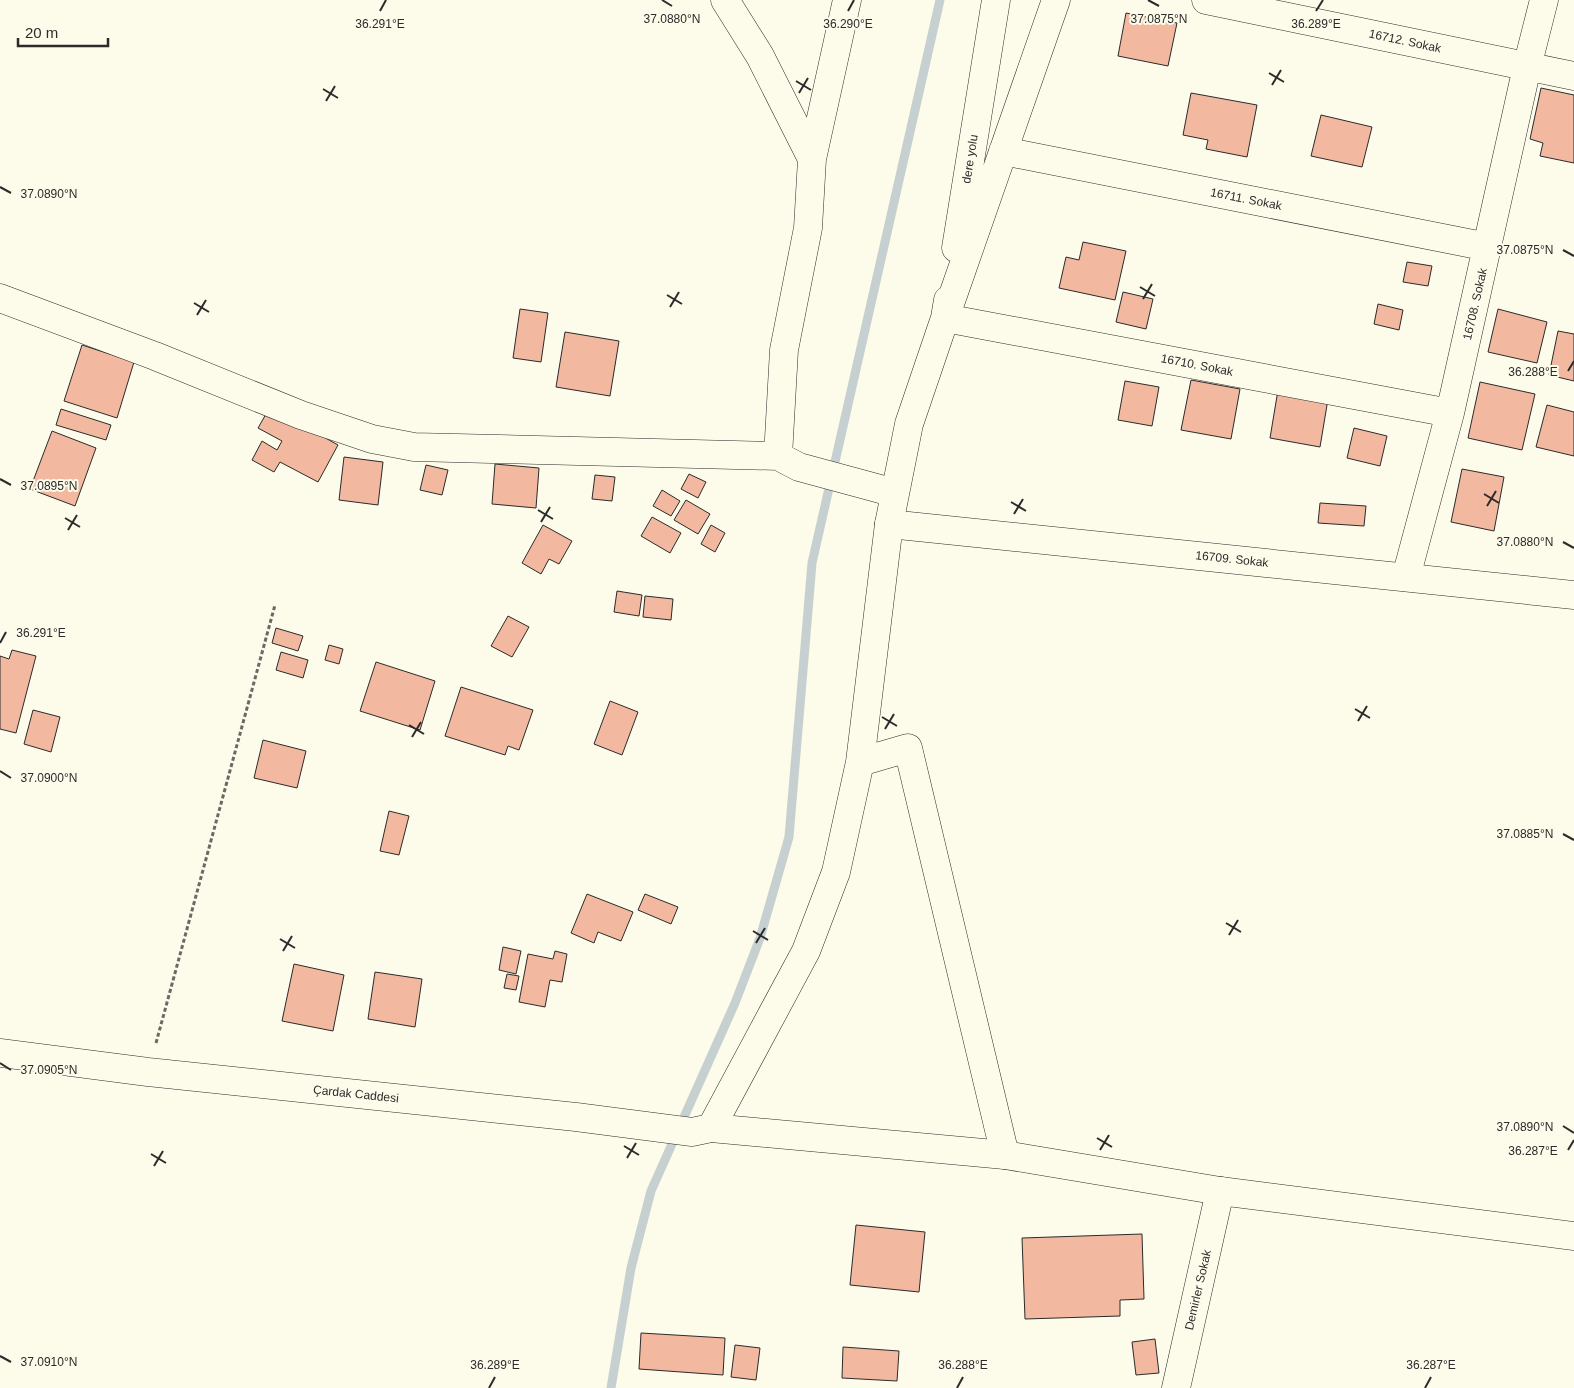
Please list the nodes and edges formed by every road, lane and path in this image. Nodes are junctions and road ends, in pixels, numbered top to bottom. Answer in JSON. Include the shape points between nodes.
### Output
{"nodes":[{"id":1,"x":725,"y":0,"type":"edge"},
{"id":2,"x":847,"y":0,"type":"edge"},
{"id":3,"x":996,"y":0,"type":"edge"},
{"id":4,"x":1056,"y":0,"type":"edge"},
{"id":5,"x":1206,"y":0,"type":"edge"},
{"id":6,"x":1544,"y":0,"type":"edge"},
{"id":7,"x":1527,"y":66,"type":"junction"},
{"id":8,"x":1574,"y":76,"type":"edge"},
{"id":9,"x":1003,"y":151,"type":"junction"},
{"id":10,"x":812,"y":158,"type":"junction"},
{"id":11,"x":1488,"y":247,"type":"junction"},
{"id":12,"x":0,"y":298,"type":"edge"},
{"id":13,"x":945,"y":318,"type":"junction"},
{"id":14,"x":1450,"y":413,"type":"junction"},
{"id":15,"x":788,"y":462,"type":"junction"},
{"id":16,"x":896,"y":494,"type":"junction"},
{"id":17,"x":890,"y":524,"type":"junction"},
{"id":18,"x":1406,"y":577,"type":"junction"},
{"id":19,"x":1574,"y":595,"type":"edge"},
{"id":20,"x":275,"y":605,"type":"dead end"},
{"id":21,"x":860,"y":762,"type":"junction"},
{"id":22,"x":0,"y":1053,"type":"edge"},
{"id":23,"x":148,"y":1072,"type":"junction"},
{"id":24,"x":702,"y":1130,"type":"junction"},
{"id":25,"x":1005,"y":1155,"type":"junction"},
{"id":26,"x":1220,"y":1191,"type":"junction"},
{"id":27,"x":1574,"y":1236,"type":"edge"},
{"id":28,"x":1176,"y":1388,"type":"edge"}],
"edges":[{"from":1,"to":10,"type":"street","via":[[760,56]]},
{"from":2,"to":10,"type":"street"},
{"from":3,"to":13,"type":"street","name":"dere yolu"},
{"from":4,"to":9,"type":"street"},
{"from":5,"to":7,"type":"street","name":"16712. Sokak"},
{"from":6,"to":7,"type":"street","name":"16708. Sokak"},
{"from":7,"to":8,"type":"street","name":"16712. Sokak"},
{"from":7,"to":11,"type":"street","name":"16708. Sokak"},
{"from":9,"to":11,"type":"street","name":"16711. Sokak"},
{"from":9,"to":13,"type":"street"},
{"from":10,"to":15,"type":"street","via":[[808,228],[784,350]]},
{"from":11,"to":14,"type":"street","name":"16708. Sokak"},
{"from":12,"to":15,"type":"street","via":[[301,415],[372,439],[414,447]]},
{"from":13,"to":14,"type":"street","name":"16710. Sokak"},
{"from":13,"to":16,"type":"street","via":[[910,424]]},
{"from":14,"to":18,"type":"street","name":"16708. Sokak"},
{"from":15,"to":16,"type":"street"},
{"from":16,"to":17,"type":"street"},
{"from":17,"to":18,"type":"street","name":"16709. Sokak"},
{"from":17,"to":21,"type":"street"},
{"from":18,"to":19,"type":"street","name":"16709. Sokak"},
{"from":20,"to":23,"type":"path"},
{"from":21,"to":24,"type":"street","via":[[836,872],[806,951]]},
{"from":21,"to":25,"type":"street","via":[[908,748]]},
{"from":22,"to":23,"type":"street","name":"Çardak Caddesi"},
{"from":23,"to":24,"type":"street","name":"Çardak Caddesi"},
{"from":24,"to":25,"type":"street","name":"Çardak Caddesi"},
{"from":25,"to":26,"type":"street","name":"Çardak Caddesi"},
{"from":26,"to":27,"type":"street","name":"Çardak Caddesi"},
{"from":26,"to":28,"type":"street","name":"Demirler Sokak"}]}
